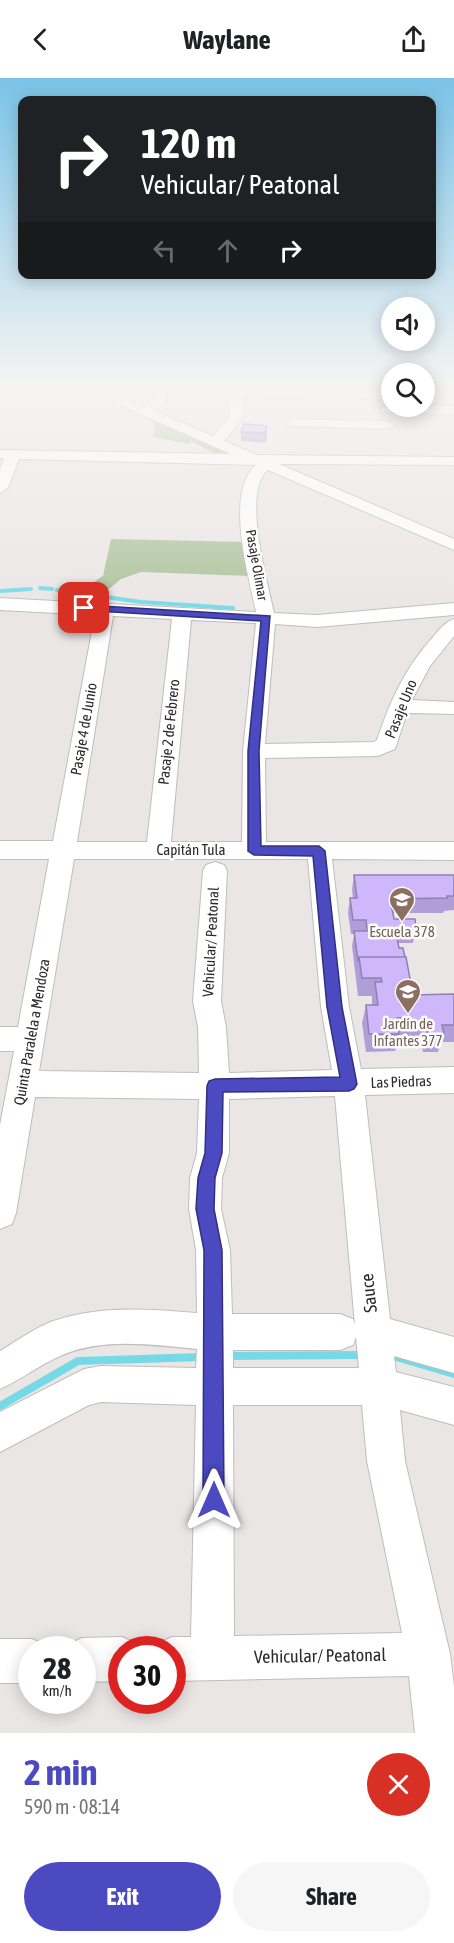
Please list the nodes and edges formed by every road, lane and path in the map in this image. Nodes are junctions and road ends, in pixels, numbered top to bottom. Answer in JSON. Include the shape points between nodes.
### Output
{"nodes":[{"id":1,"x":5,"y":463,"type":"edge"},
{"id":2,"x":258,"y":463,"type":"edge"},
{"id":3,"x":262,"y":463,"type":"edge"},
{"id":4,"x":0,"y":488,"type":"edge"},
{"id":5,"x":454,"y":545,"type":"edge"},
{"id":6,"x":0,"y":604,"type":"edge"},
{"id":7,"x":105,"y":609,"type":"junction"},
{"id":8,"x":454,"y":609,"type":"edge"},
{"id":9,"x":182,"y":613,"type":"junction"},
{"id":10,"x":266,"y":618,"type":"junction"},
{"id":11,"x":454,"y":625,"type":"edge"},
{"id":12,"x":400,"y":706,"type":"junction"},
{"id":13,"x":454,"y":708,"type":"edge"},
{"id":14,"x":254,"y":751,"type":"junction"},
{"id":15,"x":0,"y":850,"type":"edge"},
{"id":16,"x":62,"y":850,"type":"junction"},
{"id":17,"x":158,"y":850,"type":"junction"},
{"id":18,"x":254,"y":851,"type":"junction"},
{"id":19,"x":319,"y":851,"type":"junction"},
{"id":20,"x":454,"y":852,"type":"edge"},
{"id":21,"x":215,"y":871,"type":"dead end"},
{"id":22,"x":0,"y":1039,"type":"edge"},
{"id":23,"x":32,"y":1039,"type":"junction"},
{"id":24,"x":454,"y":1080,"type":"edge"},
{"id":25,"x":24,"y":1084,"type":"junction"},
{"id":26,"x":349,"y":1084,"type":"junction"},
{"id":27,"x":215,"y":1086,"type":"junction"},
{"id":28,"x":6,"y":1142,"type":"edge"},
{"id":29,"x":0,"y":1213,"type":"edge"},
{"id":30,"x":215,"y":1332,"type":"junction"},
{"id":31,"x":357,"y":1332,"type":"junction"},
{"id":32,"x":454,"y":1355,"type":"edge"},
{"id":33,"x":0,"y":1371,"type":"edge"},
{"id":34,"x":379,"y":1386,"type":"junction"},
{"id":35,"x":215,"y":1387,"type":"junction"},
{"id":36,"x":454,"y":1406,"type":"edge"},
{"id":37,"x":0,"y":1433,"type":"edge"},
{"id":38,"x":428,"y":1654,"type":"junction"},
{"id":39,"x":192,"y":1658,"type":"edge"},
{"id":40,"x":18,"y":1661,"type":"edge"},
{"id":41,"x":0,"y":1662,"type":"edge"},
{"id":42,"x":438,"y":1733,"type":"edge"}],
"edges":[{"from":1,"to":4,"type":"street"},
{"from":2,"to":10,"type":"street","name":"Pasaje Olimar","via":[[248,494],[250,533]]},
{"from":3,"to":5,"type":"street"},
{"from":6,"to":7,"type":"street"},
{"from":7,"to":9,"type":"street"},
{"from":7,"to":16,"type":"street","name":"Pasaje 4 de Junio"},
{"from":8,"to":10,"type":"street","via":[[317,621]]},
{"from":9,"to":10,"type":"street"},
{"from":9,"to":17,"type":"street","name":"Pasaje 2 de Febrero"},
{"from":10,"to":14,"type":"street","name":"Pasaje Olimar"},
{"from":11,"to":12,"type":"street","name":"Pasaje Uno","via":[[418,668]]},
{"from":12,"to":13,"type":"street"},
{"from":12,"to":14,"type":"street","name":"Pasaje Uno","via":[[387,744],[378,749]]},
{"from":14,"to":18,"type":"street","name":"Pasaje Olimar"},
{"from":15,"to":16,"type":"street","name":"Capitán Tula"},
{"from":16,"to":17,"type":"street","name":"Capitán Tula"},
{"from":16,"to":23,"type":"street","name":"Quinta Paralela a Mendoza"},
{"from":17,"to":18,"type":"street","name":"Capitán Tula"},
{"from":18,"to":19,"type":"street","name":"Capitán Tula"},
{"from":19,"to":20,"type":"street","name":"Capitán Tula"},
{"from":19,"to":26,"type":"street","name":"Sauce","via":[[335,1007]]},
{"from":21,"to":27,"type":"street","name":"Vehicular/ Peatonal","via":[[207,1001]]},
{"from":22,"to":23,"type":"street"},
{"from":23,"to":25,"type":"street","name":"Quinta Paralela a Mendoza"},
{"from":24,"to":26,"type":"street","name":"Las Piedras"},
{"from":25,"to":27,"type":"street"},
{"from":25,"to":28,"type":"street","name":"Quinta Paralela a Mendoza"},
{"from":26,"to":27,"type":"street"},
{"from":26,"to":31,"type":"street","name":"Sauce"},
{"from":27,"to":30,"type":"street","name":"Vehicular/ Peatonal","via":[[213,1153],[206,1178],[205,1209],[213,1250]]},
{"from":28,"to":29,"type":"street","name":"Quinta Paralela a Mendoza"},
{"from":30,"to":31,"type":"street"},
{"from":30,"to":33,"type":"street","via":[[104,1327],[54,1338]]},
{"from":30,"to":35,"type":"street","name":"Vehicular/ Peatonal"},
{"from":31,"to":32,"type":"street"},
{"from":31,"to":34,"type":"street","name":"Sauce"},
{"from":34,"to":35,"type":"street"},
{"from":34,"to":36,"type":"street"},
{"from":34,"to":38,"type":"street","name":"Sauce","via":[[386,1461]]},
{"from":35,"to":37,"type":"street","via":[[84,1387]]},
{"from":35,"to":39,"type":"street","name":"Vehicular/ Peatonal"},
{"from":38,"to":39,"type":"street","name":"Vehicular/ Peatonal"},
{"from":38,"to":42,"type":"street","name":"Sauce"},
{"from":40,"to":41,"type":"street"}]}
